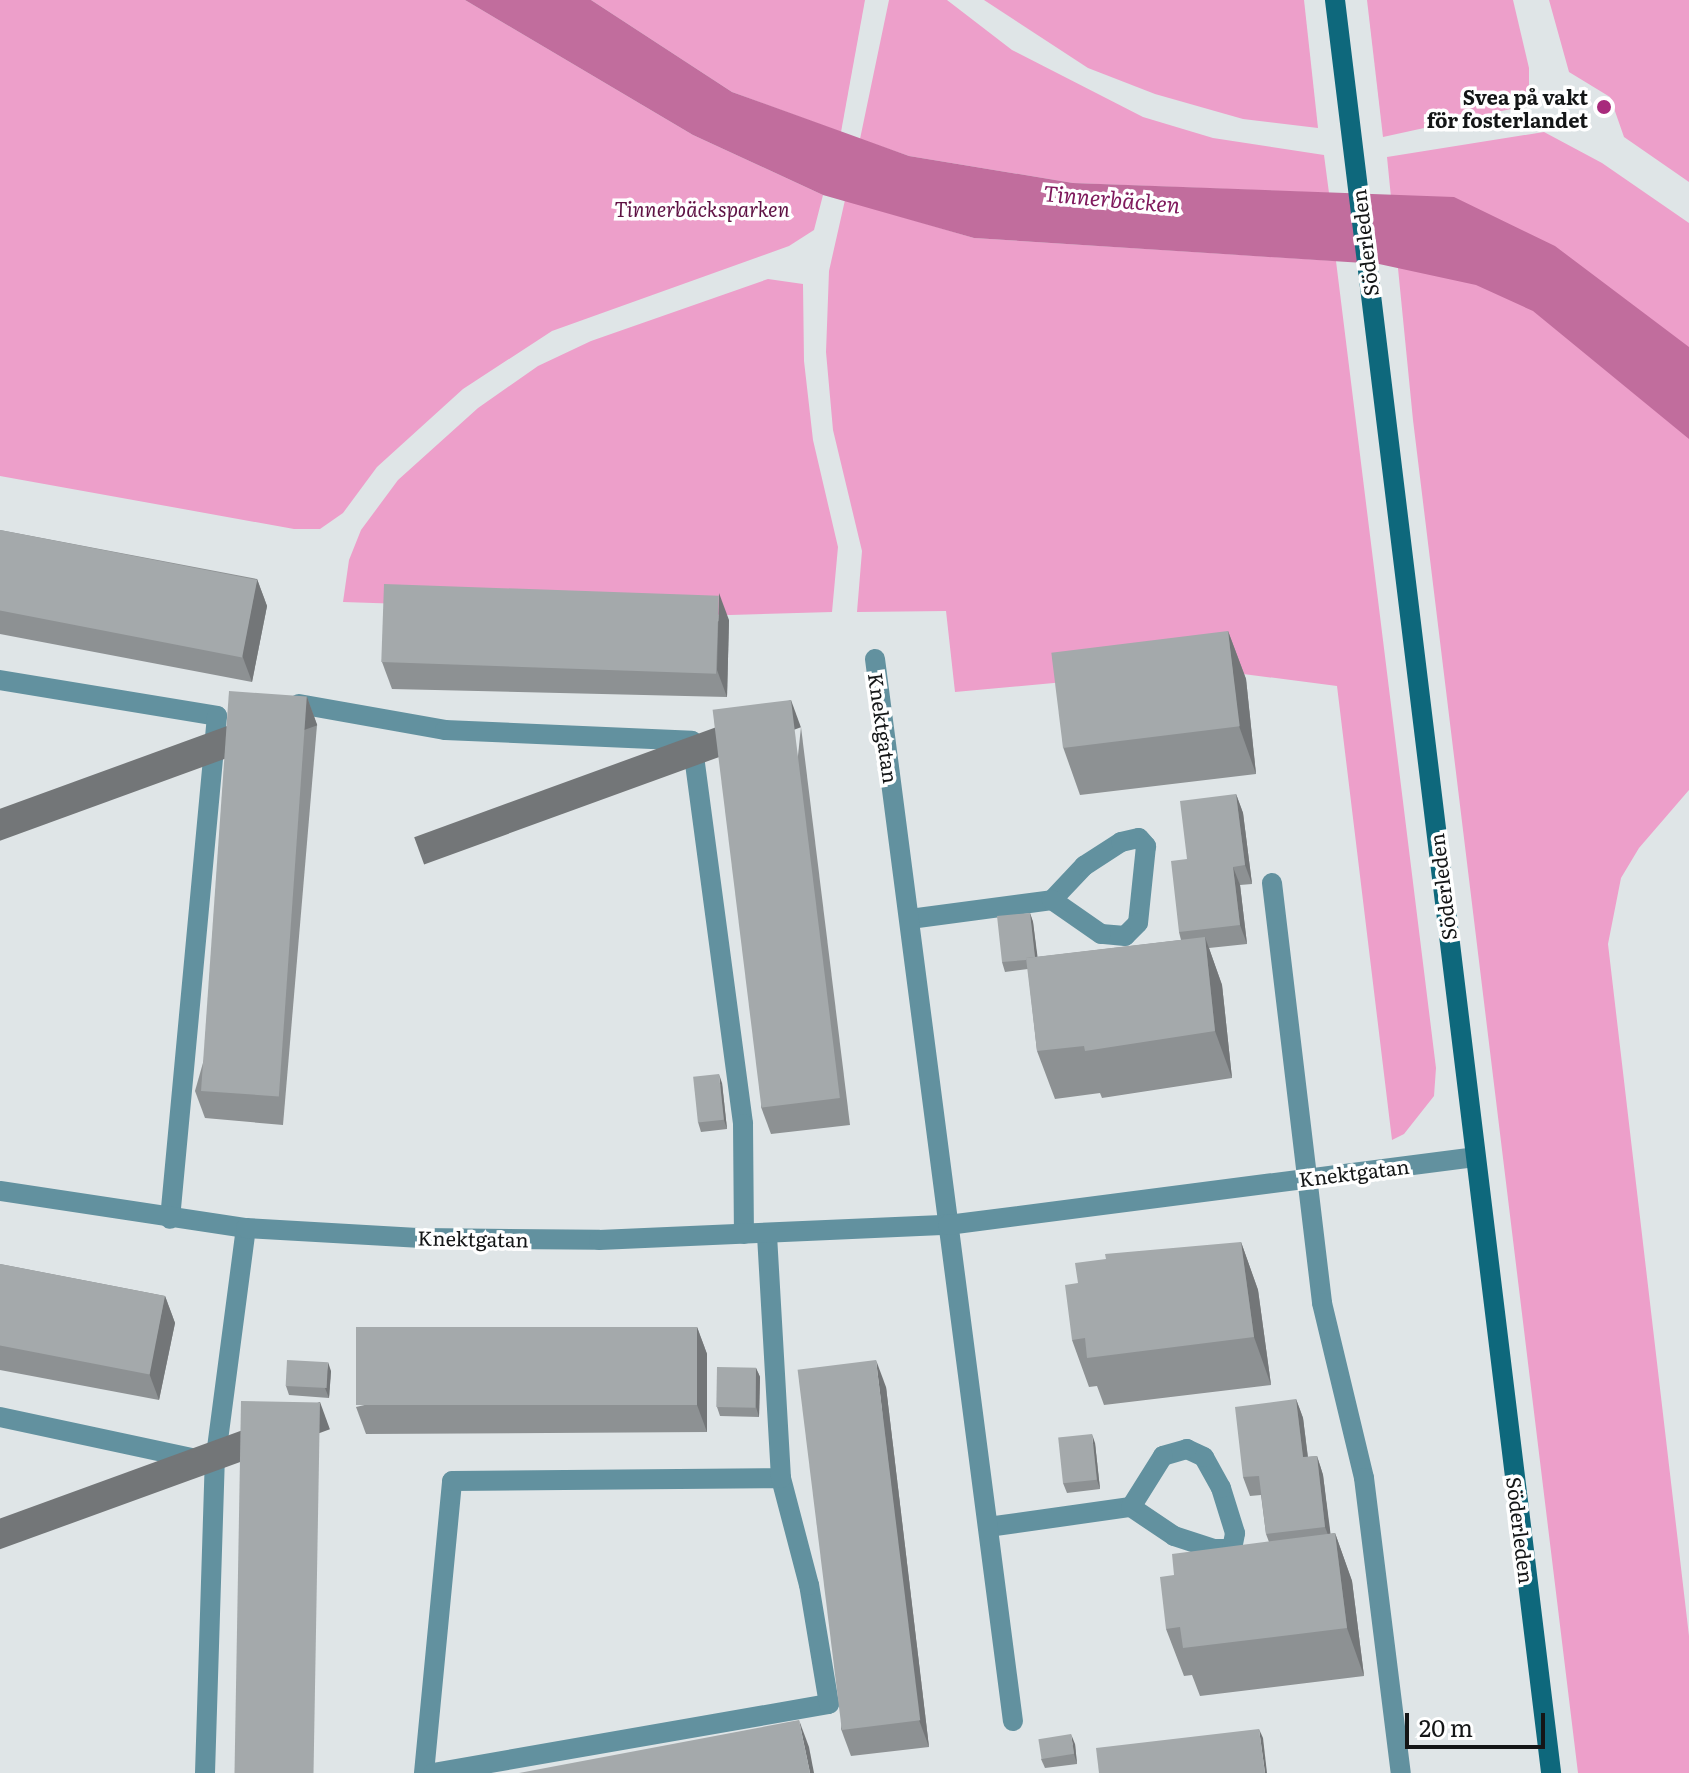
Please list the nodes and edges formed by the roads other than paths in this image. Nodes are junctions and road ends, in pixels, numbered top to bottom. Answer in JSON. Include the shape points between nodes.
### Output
{"nodes":[{"id":1,"x":1335,"y":0,"type":"edge"},
{"id":2,"x":875,"y":659,"type":"dead end"},
{"id":3,"x":0,"y":680,"type":"edge"},
{"id":4,"x":299,"y":704,"type":"edge"},
{"id":5,"x":1272,"y":883,"type":"dead end"},
{"id":6,"x":1052,"y":900,"type":"junction"},
{"id":7,"x":910,"y":919,"type":"junction"},
{"id":8,"x":1475,"y":1157,"type":"junction"},
{"id":9,"x":1309,"y":1178,"type":"junction"},
{"id":10,"x":0,"y":1191,"type":"edge"},
{"id":11,"x":170,"y":1219,"type":"junction"},
{"id":12,"x":948,"y":1225,"type":"junction"},
{"id":13,"x":246,"y":1228,"type":"junction"},
{"id":14,"x":767,"y":1233,"type":"junction"},
{"id":15,"x":744,"y":1234,"type":"junction"},
{"id":16,"x":0,"y":1417,"type":"edge"},
{"id":17,"x":215,"y":1463,"type":"junction"},
{"id":18,"x":781,"y":1478,"type":"junction"},
{"id":19,"x":1131,"y":1507,"type":"junction"},
{"id":20,"x":988,"y":1527,"type":"junction"},
{"id":21,"x":1013,"y":1721,"type":"dead end"},
{"id":22,"x":205,"y":1773,"type":"edge"},
{"id":23,"x":424,"y":1773,"type":"edge"},
{"id":24,"x":433,"y":1773,"type":"edge"},
{"id":25,"x":1401,"y":1773,"type":"edge"},
{"id":26,"x":1551,"y":1773,"type":"edge"}],
"edges":[{"from":1,"to":8,"type":"main road","name":"Söderleden"},
{"from":2,"to":7,"type":"street","name":"Knektgatan"},
{"from":3,"to":11,"type":"street","via":[[217,716]]},
{"from":4,"to":15,"type":"street","via":[[445,730],[692,741],[743,1124]]},
{"from":5,"to":9,"type":"street"},
{"from":6,"to":6,"type":"street","via":[[1084,866],[1121,842],[1139,838],[1146,846],[1138,923],[1125,936],[1101,934]]},
{"from":6,"to":7,"type":"street"},
{"from":7,"to":12,"type":"street","name":"Knektgatan"},
{"from":8,"to":9,"type":"street","name":"Knektgatan"},
{"from":8,"to":26,"type":"main road","name":"Söderleden"},
{"from":9,"to":12,"type":"street","name":"Knektgatan"},
{"from":9,"to":25,"type":"street","via":[[1322,1303],[1364,1478]]},
{"from":10,"to":11,"type":"street","name":"Knektgatan"},
{"from":11,"to":13,"type":"street","name":"Knektgatan"},
{"from":12,"to":14,"type":"street","name":"Knektgatan"},
{"from":12,"to":20,"type":"street","name":"Knektgatan"},
{"from":13,"to":15,"type":"street","name":"Knektgatan","via":[[509,1239]]},
{"from":13,"to":17,"type":"street"},
{"from":14,"to":15,"type":"street","name":"Knektgatan"},
{"from":14,"to":18,"type":"street"},
{"from":16,"to":17,"type":"street"},
{"from":17,"to":22,"type":"street"},
{"from":18,"to":23,"type":"street","via":[[452,1481]]},
{"from":18,"to":24,"type":"street","via":[[809,1585],[829,1704]]},
{"from":19,"to":19,"type":"street","via":[[1174,1536],[1232,1549],[1235,1533],[1221,1488],[1204,1457],[1187,1449],[1163,1456]]},
{"from":19,"to":20,"type":"street"},
{"from":20,"to":21,"type":"street","name":"Knektgatan"}]}
